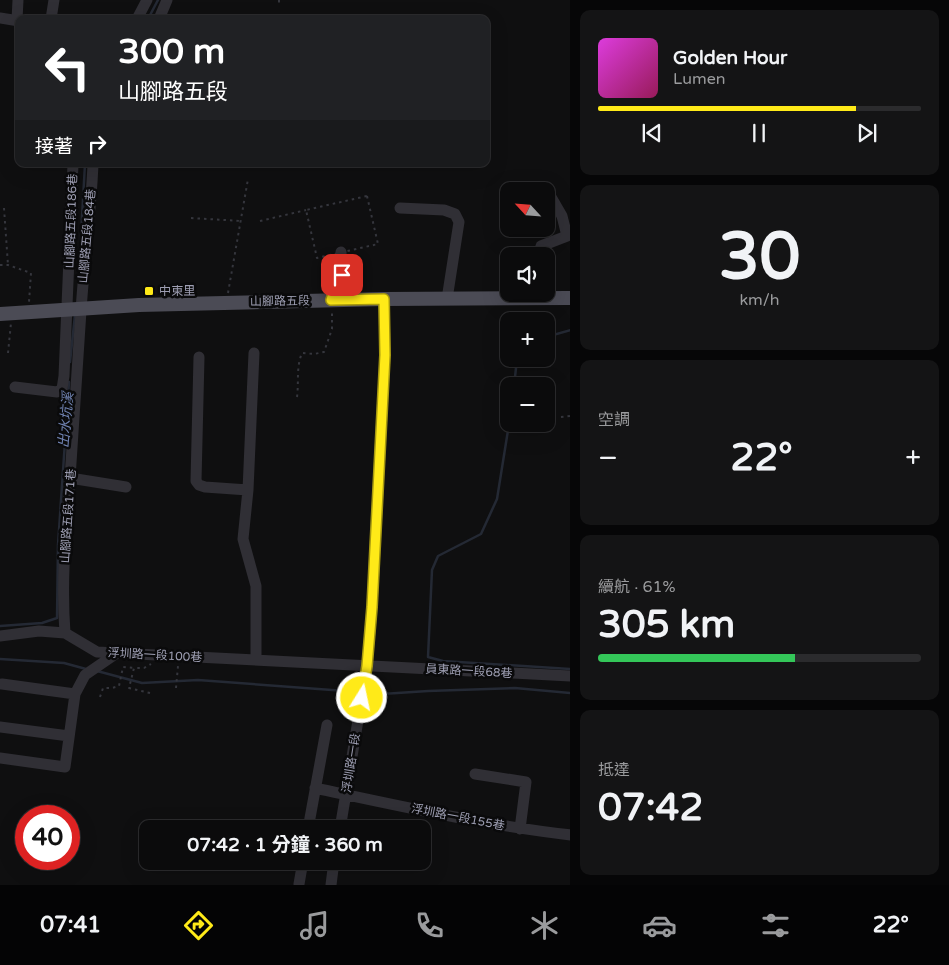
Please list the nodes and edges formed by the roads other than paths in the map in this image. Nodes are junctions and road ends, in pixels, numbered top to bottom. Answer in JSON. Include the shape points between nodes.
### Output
{"nodes":[{"id":1,"x":18,"y":0,"type":"edge"},
{"id":2,"x":54,"y":0,"type":"edge"},
{"id":3,"x":167,"y":0,"type":"edge"},
{"id":4,"x":143,"y":2,"type":"edge"},
{"id":5,"x":18,"y":15,"type":"edge"},
{"id":6,"x":52,"y":15,"type":"edge"},
{"id":7,"x":138,"y":15,"type":"edge"},
{"id":8,"x":160,"y":15,"type":"edge"},
{"id":9,"x":0,"y":18,"type":"edge"},
{"id":10,"x":15,"y":20,"type":"edge"},
{"id":11,"x":73,"y":167,"type":"edge"},
{"id":12,"x":93,"y":167,"type":"edge"},
{"id":13,"x":555,"y":204,"type":"edge"},
{"id":14,"x":400,"y":208,"type":"dead end"},
{"id":15,"x":541,"y":247,"type":"edge"},
{"id":16,"x":340,"y":252,"type":"road end"},
{"id":17,"x":500,"y":297,"type":"edge"},
{"id":18,"x":555,"y":297,"type":"edge"},
{"id":19,"x":570,"y":298,"type":"edge"},
{"id":20,"x":384,"y":299,"type":"junction"},
{"id":21,"x":447,"y":299,"type":"junction"},
{"id":22,"x":331,"y":300,"type":"junction"},
{"id":23,"x":74,"y":309,"type":"junction"},
{"id":24,"x":6,"y":313,"type":"edge"},
{"id":25,"x":254,"y":353,"type":"dead end"},
{"id":26,"x":199,"y":357,"type":"dead end"},
{"id":27,"x":15,"y":387,"type":"dead end"},
{"id":28,"x":70,"y":478,"type":"junction"},
{"id":29,"x":126,"y":487,"type":"dead end"},
{"id":30,"x":248,"y":490,"type":"junction"},
{"id":31,"x":65,"y":633,"type":"junction"},
{"id":32,"x":0,"y":636,"type":"edge"},
{"id":33,"x":116,"y":653,"type":"junction"},
{"id":34,"x":256,"y":660,"type":"junction"},
{"id":35,"x":367,"y":666,"type":"junction"},
{"id":36,"x":570,"y":676,"type":"edge"},
{"id":37,"x":2,"y":684,"type":"dead end"},
{"id":38,"x":75,"y":694,"type":"junction"},
{"id":39,"x":327,"y":725,"type":"dead end"},
{"id":40,"x":0,"y":726,"type":"edge"},
{"id":41,"x":69,"y":736,"type":"junction"},
{"id":42,"x":0,"y":758,"type":"edge"},
{"id":43,"x":475,"y":774,"type":"dead end"},
{"id":44,"x":315,"y":788,"type":"junction"},
{"id":45,"x":346,"y":794,"type":"junction"},
{"id":46,"x":310,"y":820,"type":"edge"},
{"id":47,"x":342,"y":820,"type":"edge"},
{"id":48,"x":520,"y":829,"type":"junction"},
{"id":49,"x":570,"y":835,"type":"edge"},
{"id":50,"x":301,"y":870,"type":"edge"},
{"id":51,"x":332,"y":870,"type":"edge"},
{"id":52,"x":299,"y":884,"type":"dead end"},
{"id":53,"x":330,"y":885,"type":"edge"}],
"edges":[{"from":1,"to":5,"type":"street"},
{"from":2,"to":6,"type":"street"},
{"from":3,"to":8,"type":"street"},
{"from":4,"to":7,"type":"street"},
{"from":9,"to":10,"type":"street"},
{"from":11,"to":23,"type":"street","name":"山腳路五段186巷"},
{"from":12,"to":23,"type":"street","name":"山腳路五段184巷","via":[[91,210]]},
{"from":13,"to":15,"type":"street","via":[[567,236]]},
{"from":14,"to":21,"type":"street","via":[[444,210],[455,214],[459,222]]},
{"from":16,"to":22,"type":"street","via":[[342,275]]},
{"from":17,"to":21,"type":"main road","name":"山腳路五段"},
{"from":18,"to":19,"type":"main road","name":"山腳路五段"},
{"from":20,"to":21,"type":"main road","name":"山腳路五段"},
{"from":20,"to":22,"type":"main road","name":"山腳路五段"},
{"from":20,"to":35,"type":"street","name":"浮圳路一段","via":[[385,355]]},
{"from":22,"to":23,"type":"main road","name":"山腳路五段"},
{"from":23,"to":24,"type":"main road","name":"山腳路五段"},
{"from":23,"to":27,"type":"street","via":[[62,390]]},
{"from":23,"to":28,"type":"street","name":"山腳路五段171巷"},
{"from":25,"to":30,"type":"street"},
{"from":26,"to":30,"type":"street","via":[[196,481],[205,487]]},
{"from":28,"to":29,"type":"street"},
{"from":28,"to":31,"type":"street","name":"山腳路五段171巷","via":[[65,530]]},
{"from":30,"to":34,"type":"street","via":[[243,540],[256,586]]},
{"from":31,"to":32,"type":"street","name":"浮圳路一段100巷","via":[[39,631]]},
{"from":31,"to":33,"type":"street","name":"浮圳路一段100巷","via":[[98,652]]},
{"from":33,"to":34,"type":"street","name":"浮圳路一段100巷"},
{"from":33,"to":38,"type":"street","via":[[85,675]]},
{"from":34,"to":35,"type":"street","name":"浮圳路一段100巷"},
{"from":35,"to":36,"type":"street","name":"員東路一段68巷"},
{"from":35,"to":45,"type":"street","name":"浮圳路一段"},
{"from":37,"to":38,"type":"street"},
{"from":38,"to":41,"type":"street"},
{"from":39,"to":44,"type":"street"},
{"from":40,"to":41,"type":"street"},
{"from":41,"to":42,"type":"street","via":[[65,767]]},
{"from":43,"to":48,"type":"street","via":[[526,782]]},
{"from":44,"to":45,"type":"street","name":"浮圳路一段155巷"},
{"from":44,"to":46,"type":"street"},
{"from":45,"to":47,"type":"street","name":"浮圳路一段"},
{"from":45,"to":48,"type":"street","name":"浮圳路一段155巷"},
{"from":48,"to":49,"type":"street","name":"浮圳路一段155巷"},
{"from":50,"to":52,"type":"street"},
{"from":51,"to":53,"type":"street"}]}
